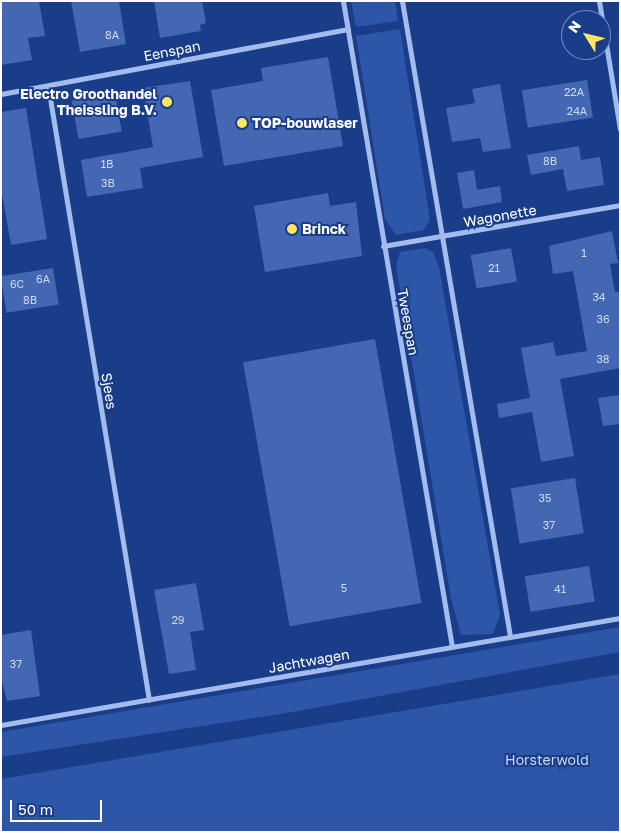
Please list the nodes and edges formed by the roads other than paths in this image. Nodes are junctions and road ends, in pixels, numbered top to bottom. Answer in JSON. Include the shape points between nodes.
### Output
{"nodes":[{"id":1,"x":343,"y":1,"type":"edge"},
{"id":2,"x":402,"y":1,"type":"edge"},
{"id":3,"x":599,"y":1,"type":"edge"},
{"id":4,"x":348,"y":29,"type":"junction"},
{"id":5,"x":48,"y":86,"type":"junction"},
{"id":6,"x":1,"y":94,"type":"edge"},
{"id":7,"x":620,"y":129,"type":"edge"},
{"id":8,"x":620,"y":205,"type":"edge"},
{"id":9,"x":441,"y":238,"type":"junction"},
{"id":10,"x":383,"y":246,"type":"junction"},
{"id":11,"x":620,"y":618,"type":"edge"},
{"id":12,"x":510,"y":636,"type":"junction"},
{"id":13,"x":452,"y":647,"type":"junction"},
{"id":14,"x":149,"y":700,"type":"junction"},
{"id":15,"x":1,"y":725,"type":"edge"}],
"edges":[{"from":1,"to":4,"type":"street","name":"Tweespan"},
{"from":2,"to":9,"type":"street"},
{"from":3,"to":7,"type":"street"},
{"from":4,"to":5,"type":"street","name":"Eenspan"},
{"from":4,"to":10,"type":"street","name":"Tweespan"},
{"from":5,"to":6,"type":"street","name":"Eenspan"},
{"from":5,"to":14,"type":"street","name":"Sjees"},
{"from":8,"to":9,"type":"street","name":"Wagonette"},
{"from":9,"to":10,"type":"street","name":"Wagonette"},
{"from":9,"to":12,"type":"street"},
{"from":10,"to":13,"type":"street","name":"Tweespan"},
{"from":11,"to":12,"type":"street","name":"Jachtwagen"},
{"from":12,"to":13,"type":"street","name":"Jachtwagen"},
{"from":13,"to":14,"type":"street","name":"Jachtwagen"},
{"from":14,"to":15,"type":"street","name":"Jachtwagen"}]}
